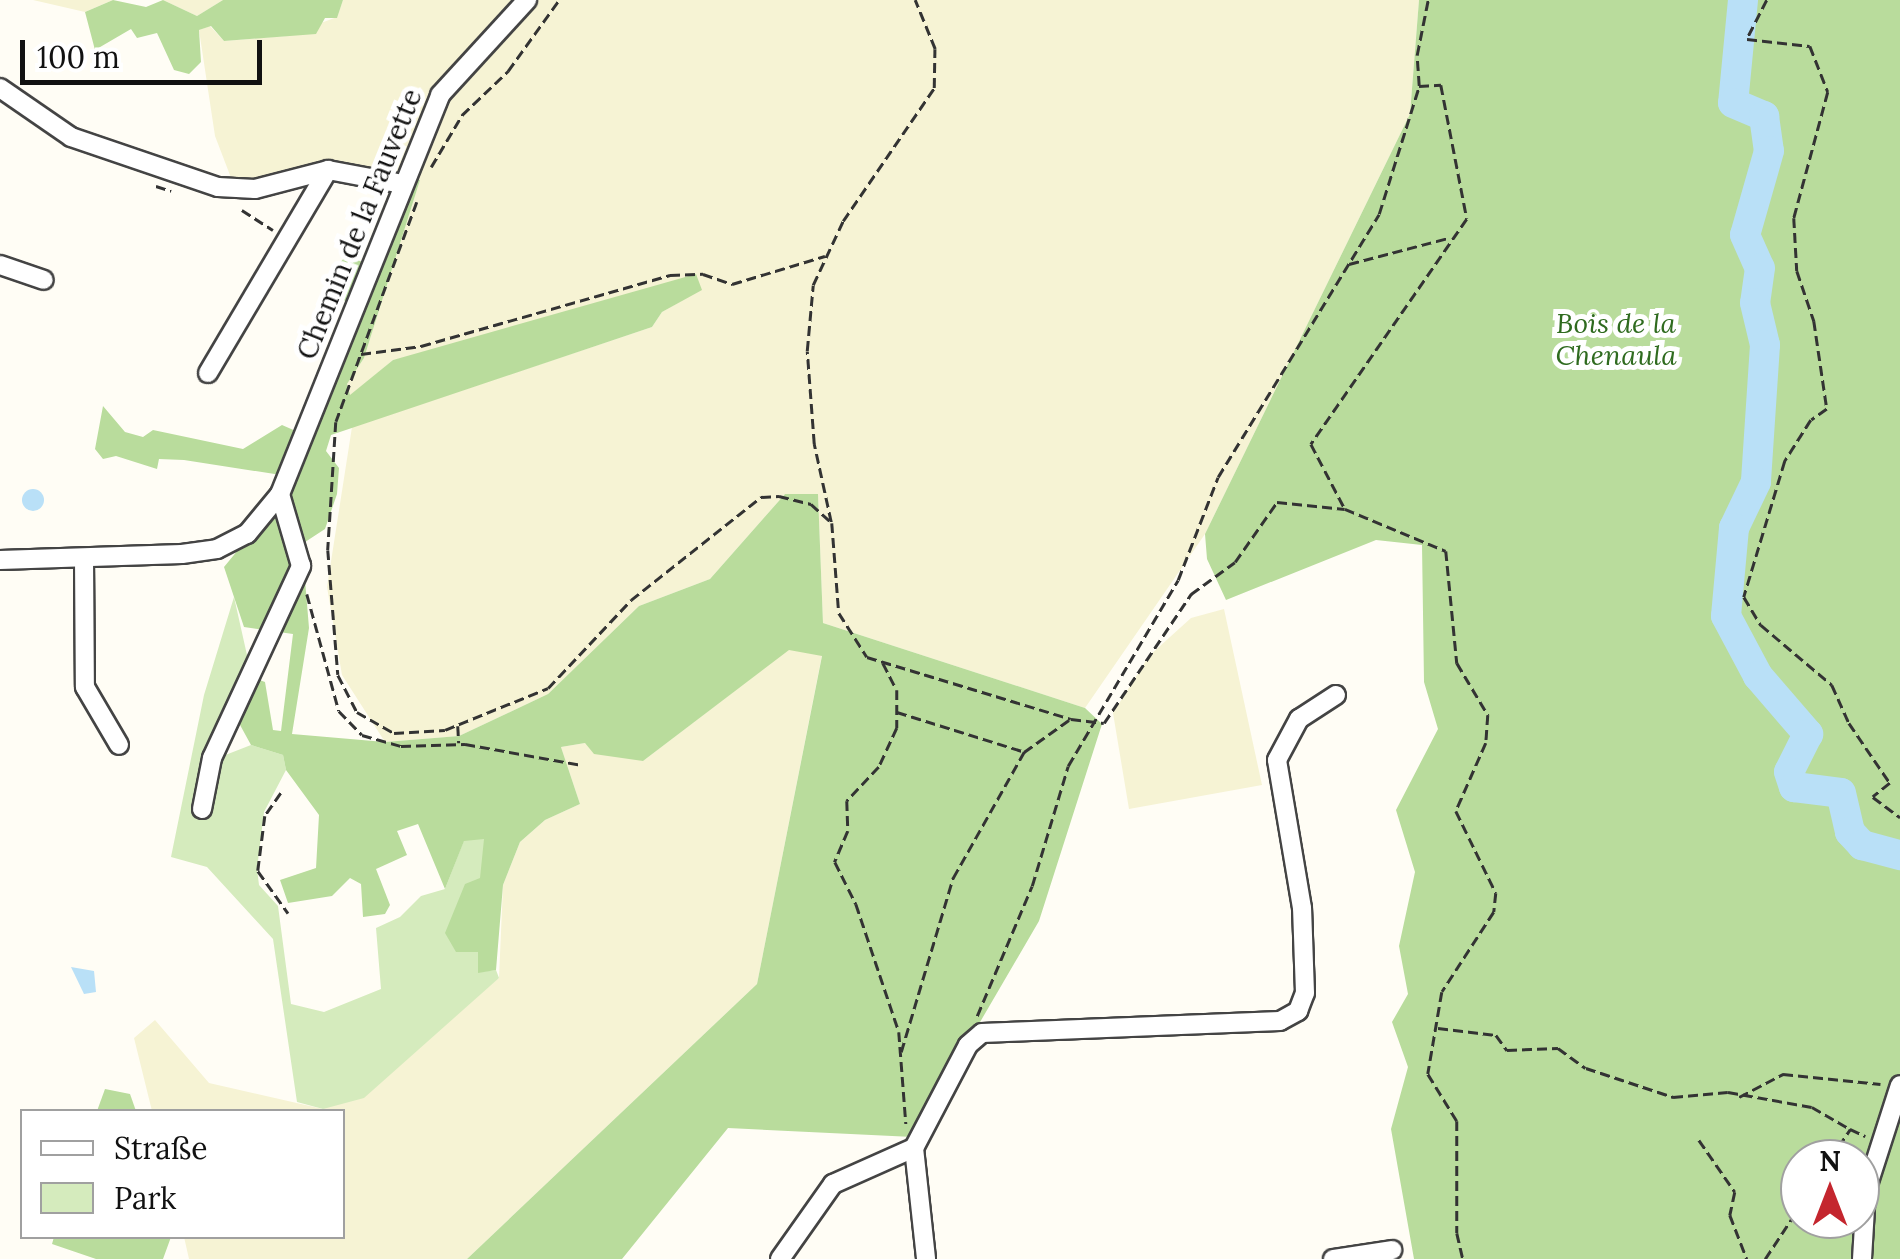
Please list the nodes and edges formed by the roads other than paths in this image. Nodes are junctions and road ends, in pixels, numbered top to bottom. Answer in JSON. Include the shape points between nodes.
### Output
{"nodes":[{"id":1,"x":527,"y":0,"type":"edge"},
{"id":2,"x":0,"y":88,"type":"edge"},
{"id":3,"x":328,"y":170,"type":"junction"},
{"id":4,"x":402,"y":184,"type":"junction"},
{"id":5,"x":0,"y":265,"type":"edge"},
{"id":6,"x":44,"y":280,"type":"dead end"},
{"id":7,"x":208,"y":373,"type":"dead end"},
{"id":8,"x":280,"y":494,"type":"junction"},
{"id":9,"x":84,"y":558,"type":"junction"},
{"id":10,"x":0,"y":560,"type":"edge"},
{"id":11,"x":1336,"y":695,"type":"dead end"},
{"id":12,"x":119,"y":745,"type":"dead end"},
{"id":13,"x":202,"y":809,"type":"dead end"},
{"id":14,"x":1900,"y":1086,"type":"edge"},
{"id":15,"x":914,"y":1148,"type":"junction"},
{"id":16,"x":1392,"y":1250,"type":"dead end"},
{"id":17,"x":780,"y":1259,"type":"edge"},
{"id":18,"x":926,"y":1259,"type":"edge"},
{"id":19,"x":1332,"y":1259,"type":"edge"},
{"id":20,"x":1862,"y":1259,"type":"edge"}],
"edges":[{"from":1,"to":4,"type":"street","name":"Chemin de la Fauvette","via":[[451,76]]},
{"from":2,"to":3,"type":"street","via":[[71,137],[218,187],[255,190]]},
{"from":3,"to":4,"type":"street"},
{"from":3,"to":7,"type":"street"},
{"from":4,"to":8,"type":"street","name":"Chemin de la Fauvette"},
{"from":5,"to":6,"type":"street"},
{"from":8,"to":9,"type":"street","name":"Chemin de la Fauvette","via":[[247,534],[216,550]]},
{"from":8,"to":13,"type":"street","via":[[301,566],[212,758]]},
{"from":9,"to":10,"type":"street","name":"Chemin de la Fauvette"},
{"from":9,"to":12,"type":"street","via":[[86,687]]},
{"from":11,"to":15,"type":"street","via":[[1298,720],[1277,760],[1302,908],[1305,993],[1298,1011],[1280,1021],[982,1033],[968,1046]]},
{"from":14,"to":20,"type":"street","via":[[1866,1191]]},
{"from":15,"to":17,"type":"street","via":[[834,1184]]},
{"from":15,"to":18,"type":"street"},
{"from":16,"to":19,"type":"street"}]}
